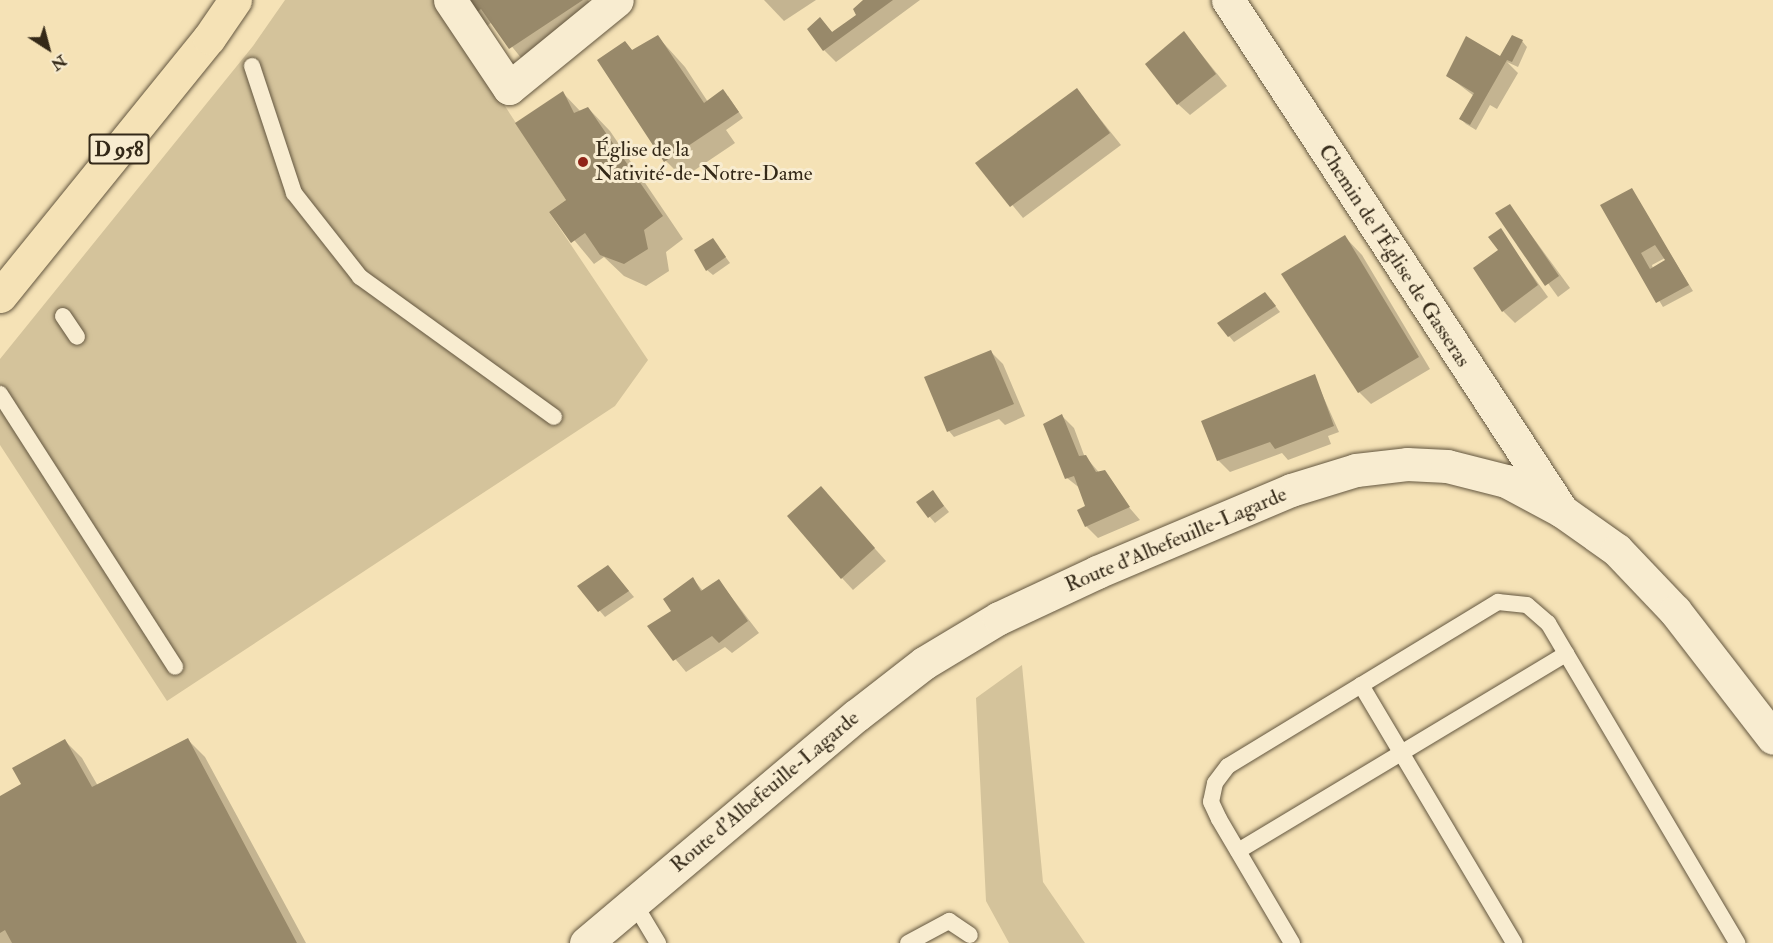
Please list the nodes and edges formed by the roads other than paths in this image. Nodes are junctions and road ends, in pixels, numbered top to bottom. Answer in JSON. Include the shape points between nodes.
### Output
{"nodes":[{"id":1,"x":235,"y":0,"type":"edge"},
{"id":2,"x":450,"y":0,"type":"edge"},
{"id":3,"x":617,"y":0,"type":"edge"},
{"id":4,"x":1228,"y":0,"type":"edge"},
{"id":5,"x":252,"y":66,"type":"dead end"},
{"id":6,"x":0,"y":296,"type":"edge"},
{"id":7,"x":63,"y":316,"type":"dead end"},
{"id":8,"x":77,"y":337,"type":"dead end"},
{"id":9,"x":0,"y":394,"type":"edge"},
{"id":10,"x":554,"y":417,"type":"dead end"},
{"id":11,"x":1562,"y":511,"type":"junction"},
{"id":12,"x":1566,"y":654,"type":"junction"},
{"id":13,"x":175,"y":667,"type":"dead end"},
{"id":14,"x":1361,"y":685,"type":"junction"},
{"id":15,"x":1773,"y":738,"type":"edge"},
{"id":16,"x":1401,"y":753,"type":"junction"},
{"id":17,"x":1238,"y":851,"type":"junction"},
{"id":18,"x":634,"y":903,"type":"junction"},
{"id":19,"x":970,"y":935,"type":"dead end"},
{"id":20,"x":592,"y":941,"type":"edge"},
{"id":21,"x":658,"y":943,"type":"edge"},
{"id":22,"x":908,"y":943,"type":"edge"},
{"id":23,"x":1292,"y":943,"type":"edge"},
{"id":24,"x":1514,"y":943,"type":"edge"},
{"id":25,"x":1737,"y":943,"type":"edge"}],
"edges":[{"from":1,"to":6,"type":"main road","number":"D 958","via":[[209,38]]},
{"from":2,"to":3,"type":"main road","via":[[509,88]]},
{"from":4,"to":11,"type":"main road","name":"Chemin de l'Église de Gasseras"},
{"from":5,"to":10,"type":"lane","via":[[294,193],[360,277]]},
{"from":7,"to":8,"type":"lane"},
{"from":9,"to":13,"type":"lane"},
{"from":11,"to":15,"type":"main road","name":"Route d'Albefeuille-Lagarde","via":[[1617,550],[1675,611]]},
{"from":11,"to":18,"type":"main road","name":"Route d'Albefeuille-Lagarde","via":[[1506,482],[1447,466],[1407,464],[1356,470],[1291,490],[999,618],[924,663],[856,715]]},
{"from":12,"to":14,"type":"lane","via":[[1548,623],[1527,606],[1498,602]]},
{"from":12,"to":16,"type":"lane"},
{"from":12,"to":25,"type":"lane"},
{"from":14,"to":16,"type":"lane"},
{"from":14,"to":17,"type":"lane","via":[[1228,766],[1215,783],[1211,802]]},
{"from":16,"to":17,"type":"lane"},
{"from":16,"to":24,"type":"lane"},
{"from":17,"to":23,"type":"lane"},
{"from":18,"to":20,"type":"main road","name":"Route d'Albefeuille-Lagarde"},
{"from":18,"to":21,"type":"lane"},
{"from":19,"to":22,"type":"lane","via":[[949,921]]}]}
